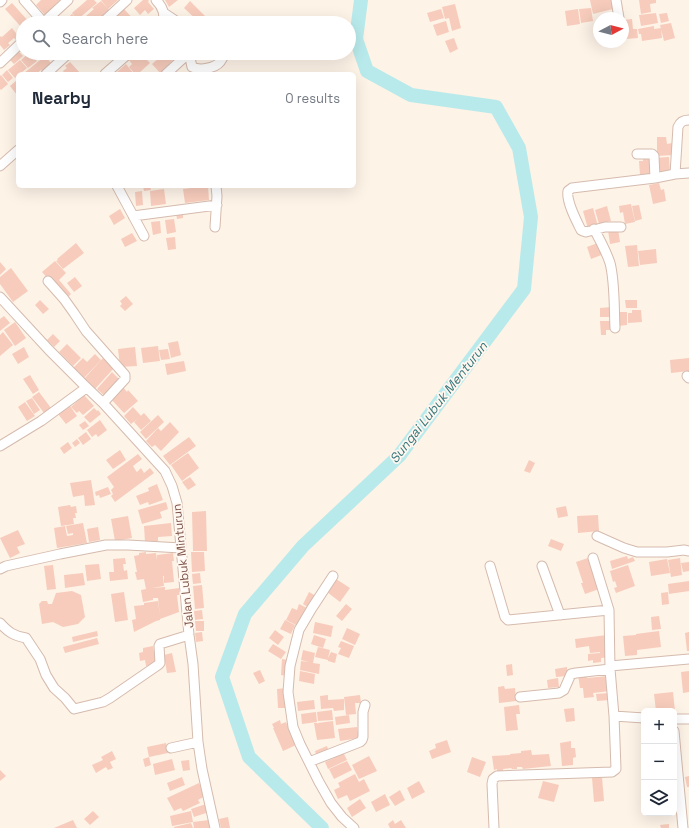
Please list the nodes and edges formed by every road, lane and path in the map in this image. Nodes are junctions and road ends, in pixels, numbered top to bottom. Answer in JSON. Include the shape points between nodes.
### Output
{"nodes":[{"id":1,"x":2,"y":0,"type":"edge"},
{"id":2,"x":24,"y":0,"type":"edge"},
{"id":3,"x":68,"y":0,"type":"edge"},
{"id":4,"x":127,"y":0,"type":"edge"},
{"id":5,"x":156,"y":0,"type":"edge"},
{"id":6,"x":616,"y":0,"type":"edge"},
{"id":7,"x":0,"y":2,"type":"edge"},
{"id":8,"x":618,"y":12,"type":"edge"},
{"id":9,"x":164,"y":13,"type":"joint"},
{"id":10,"x":37,"y":16,"type":"edge"},
{"id":11,"x":51,"y":16,"type":"edge"},
{"id":12,"x":110,"y":16,"type":"edge"},
{"id":13,"x":168,"y":16,"type":"edge"},
{"id":14,"x":16,"y":48,"type":"edge"},
{"id":15,"x":61,"y":60,"type":"edge"},
{"id":16,"x":121,"y":60,"type":"edge"},
{"id":17,"x":181,"y":60,"type":"edge"},
{"id":18,"x":190,"y":60,"type":"edge"},
{"id":19,"x":222,"y":60,"type":"edge"},
{"id":20,"x":0,"y":62,"type":"edge"},
{"id":21,"x":48,"y":72,"type":"edge"},
{"id":22,"x":107,"y":72,"type":"edge"},
{"id":23,"x":168,"y":72,"type":"edge"},
{"id":24,"x":689,"y":120,"type":"edge"},
{"id":25,"x":16,"y":152,"type":"edge"},
{"id":26,"x":637,"y":154,"type":"dead end"},
{"id":27,"x":0,"y":166,"type":"edge"},
{"id":28,"x":689,"y":173,"type":"edge"},
{"id":29,"x":675,"y":174,"type":"junction"},
{"id":30,"x":655,"y":178,"type":"junction"},
{"id":31,"x":118,"y":188,"type":"edge"},
{"id":32,"x":216,"y":188,"type":"edge"},
{"id":33,"x":217,"y":205,"type":"junction"},
{"id":34,"x":133,"y":216,"type":"junction"},
{"id":35,"x":621,"y":226,"type":"dead end"},
{"id":36,"x":215,"y":227,"type":"dead end"},
{"id":37,"x":594,"y":229,"type":"junction"},
{"id":38,"x":144,"y":236,"type":"dead end"},
{"id":39,"x":48,"y":282,"type":"dead end"},
{"id":40,"x":0,"y":297,"type":"edge"},
{"id":41,"x":615,"y":328,"type":"dead end"},
{"id":42,"x":86,"y":388,"type":"junction"},
{"id":43,"x":103,"y":403,"type":"junction"},
{"id":44,"x":0,"y":446,"type":"edge"},
{"id":45,"x":597,"y":536,"type":"dead end"},
{"id":46,"x":181,"y":548,"type":"junction"},
{"id":47,"x":689,"y":551,"type":"edge"},
{"id":48,"x":594,"y":558,"type":"dead end"},
{"id":49,"x":490,"y":566,"type":"dead end"},
{"id":50,"x":542,"y":566,"type":"dead end"},
{"id":51,"x":0,"y":569,"type":"edge"},
{"id":52,"x":333,"y":576,"type":"dead end"},
{"id":53,"x":609,"y":610,"type":"junction"},
{"id":54,"x":560,"y":615,"type":"junction"},
{"id":55,"x":0,"y":623,"type":"edge"},
{"id":56,"x":190,"y":635,"type":"junction"},
{"id":57,"x":689,"y":659,"type":"edge"},
{"id":58,"x":610,"y":667,"type":"junction"},
{"id":59,"x":520,"y":697,"type":"dead end"},
{"id":60,"x":365,"y":705,"type":"dead end"},
{"id":61,"x":614,"y":716,"type":"junction"},
{"id":62,"x":641,"y":718,"type":"edge"},
{"id":63,"x":677,"y":719,"type":"edge"},
{"id":64,"x":689,"y":719,"type":"edge"},
{"id":65,"x":198,"y":742,"type":"junction"},
{"id":66,"x":675,"y":744,"type":"edge"},
{"id":67,"x":171,"y":748,"type":"dead end"},
{"id":68,"x":309,"y":762,"type":"junction"},
{"id":69,"x":215,"y":828,"type":"edge"},
{"id":70,"x":354,"y":828,"type":"edge"},
{"id":71,"x":494,"y":828,"type":"edge"},
{"id":72,"x":683,"y":828,"type":"edge"}],
"edges":[{"from":1,"to":7,"type":"street"},
{"from":2,"to":10,"type":"street"},
{"from":3,"to":11,"type":"street"},
{"from":4,"to":12,"type":"street"},
{"from":5,"to":9,"type":"street"},
{"from":6,"to":8,"type":"street"},
{"from":9,"to":13,"type":"street"},
{"from":14,"to":20,"type":"street"},
{"from":15,"to":21,"type":"street"},
{"from":16,"to":22,"type":"street"},
{"from":17,"to":23,"type":"street"},
{"from":18,"to":19,"type":"street","via":[[192,67],[196,69],[216,66]]},
{"from":24,"to":29,"type":"street","via":[[683,120],[678,127]]},
{"from":25,"to":27,"type":"street"},
{"from":26,"to":30,"type":"street","via":[[654,156]]},
{"from":28,"to":29,"type":"street"},
{"from":29,"to":30,"type":"street"},
{"from":30,"to":37,"type":"street","via":[[572,188],[568,191],[572,210],[581,230],[586,232]]},
{"from":31,"to":34,"type":"street"},
{"from":32,"to":33,"type":"street"},
{"from":33,"to":34,"type":"street"},
{"from":33,"to":36,"type":"street"},
{"from":34,"to":38,"type":"street"},
{"from":35,"to":37,"type":"street"},
{"from":37,"to":41,"type":"street","via":[[610,263]]},
{"from":39,"to":43,"type":"street","via":[[125,375],[125,379]]},
{"from":40,"to":42,"type":"street","name":"Jalan Lubuk Minturun"},
{"from":42,"to":43,"type":"street","name":"Jalan Lubuk Minturun"},
{"from":42,"to":44,"type":"street","via":[[42,422]]},
{"from":43,"to":46,"type":"street","name":"Jalan Lubuk Minturun","via":[[164,472],[172,486],[177,503]]},
{"from":45,"to":47,"type":"street","via":[[637,552]]},
{"from":46,"to":51,"type":"street","via":[[106,545]]},
{"from":46,"to":56,"type":"street","name":"Jalan Lubuk Minturun"},
{"from":48,"to":53,"type":"street"},
{"from":49,"to":54,"type":"street","via":[[508,620]]},
{"from":50,"to":54,"type":"street"},
{"from":52,"to":68,"type":"street","via":[[299,630],[290,666],[288,692],[293,727]]},
{"from":53,"to":54,"type":"street"},
{"from":53,"to":58,"type":"street"},
{"from":55,"to":56,"type":"street","via":[[6,630],[26,638],[54,688],[74,709],[110,698],[160,663],[160,644]]},
{"from":56,"to":65,"type":"street","name":"Jalan Lubuk Minturun"},
{"from":57,"to":58,"type":"street"},
{"from":58,"to":59,"type":"street","via":[[571,674],[564,690],[559,693]]},
{"from":58,"to":61,"type":"street"},
{"from":60,"to":68,"type":"street","via":[[362,740]]},
{"from":61,"to":62,"type":"street"},
{"from":61,"to":71,"type":"street","via":[[614,771],[497,776],[492,784]]},
{"from":63,"to":64,"type":"street"},
{"from":65,"to":67,"type":"street"},
{"from":65,"to":69,"type":"street","name":"Jalan Lubuk Minturun"},
{"from":66,"to":72,"type":"street"},
{"from":68,"to":70,"type":"street","via":[[331,803]]}]}
